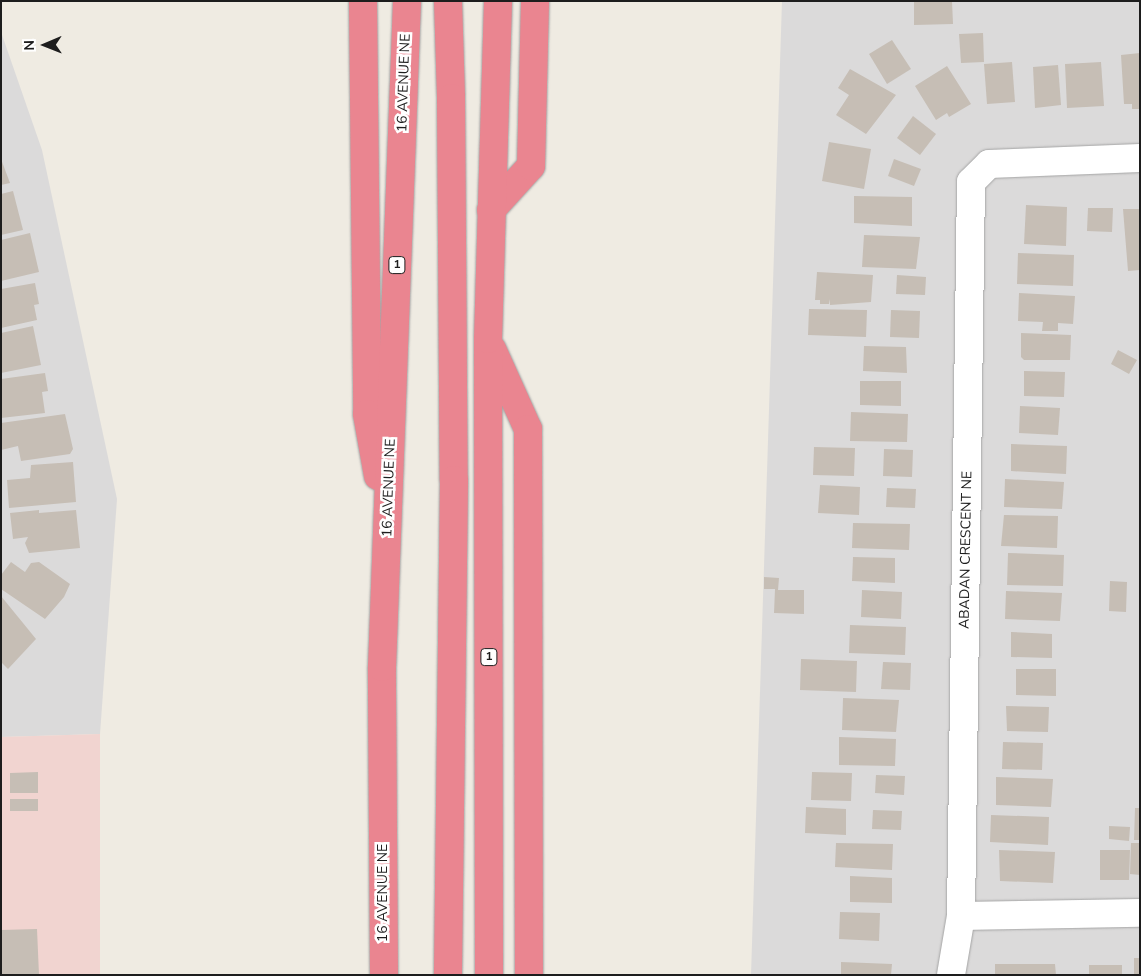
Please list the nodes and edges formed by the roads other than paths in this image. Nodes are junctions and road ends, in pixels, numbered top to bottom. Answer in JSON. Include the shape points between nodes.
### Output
{"nodes":[{"id":1,"x":363,"y":1,"type":"edge"},
{"id":2,"x":407,"y":1,"type":"edge"},
{"id":3,"x":448,"y":1,"type":"edge"},
{"id":4,"x":498,"y":1,"type":"edge"},
{"id":5,"x":535,"y":1,"type":"edge"},
{"id":6,"x":1140,"y":158,"type":"edge"},
{"id":7,"x":491,"y":210,"type":"junction"},
{"id":8,"x":488,"y":339,"type":"junction"},
{"id":9,"x":387,"y":528,"type":"junction"},
{"id":10,"x":1140,"y":913,"type":"edge"},
{"id":11,"x":961,"y":916,"type":"junction"},
{"id":12,"x":384,"y":975,"type":"edge"},
{"id":13,"x":448,"y":975,"type":"edge"},
{"id":14,"x":489,"y":975,"type":"edge"},
{"id":15,"x":529,"y":975,"type":"edge"},
{"id":16,"x":951,"y":975,"type":"edge"}],
"edges":[{"from":1,"to":9,"type":"highway","via":[[367,414]]},
{"from":2,"to":9,"type":"highway","name":"16 AVENUE NE","number":"1"},
{"from":3,"to":13,"type":"highway","via":[[454,480]]},
{"from":4,"to":7,"type":"highway","number":"1"},
{"from":5,"to":7,"type":"highway","via":[[531,166]]},
{"from":6,"to":11,"type":"street","name":"ABADAN CRESCENT NE","via":[[989,164],[971,182]]},
{"from":7,"to":8,"type":"highway","number":"1"},
{"from":8,"to":14,"type":"highway","number":"1"},
{"from":8,"to":15,"type":"highway","via":[[528,430]]},
{"from":9,"to":12,"type":"highway","name":"16 AVENUE NE","number":"1","via":[[382,667]]},
{"from":10,"to":11,"type":"street"},
{"from":11,"to":16,"type":"street","name":"ABADAN CRESCENT NE"}]}
